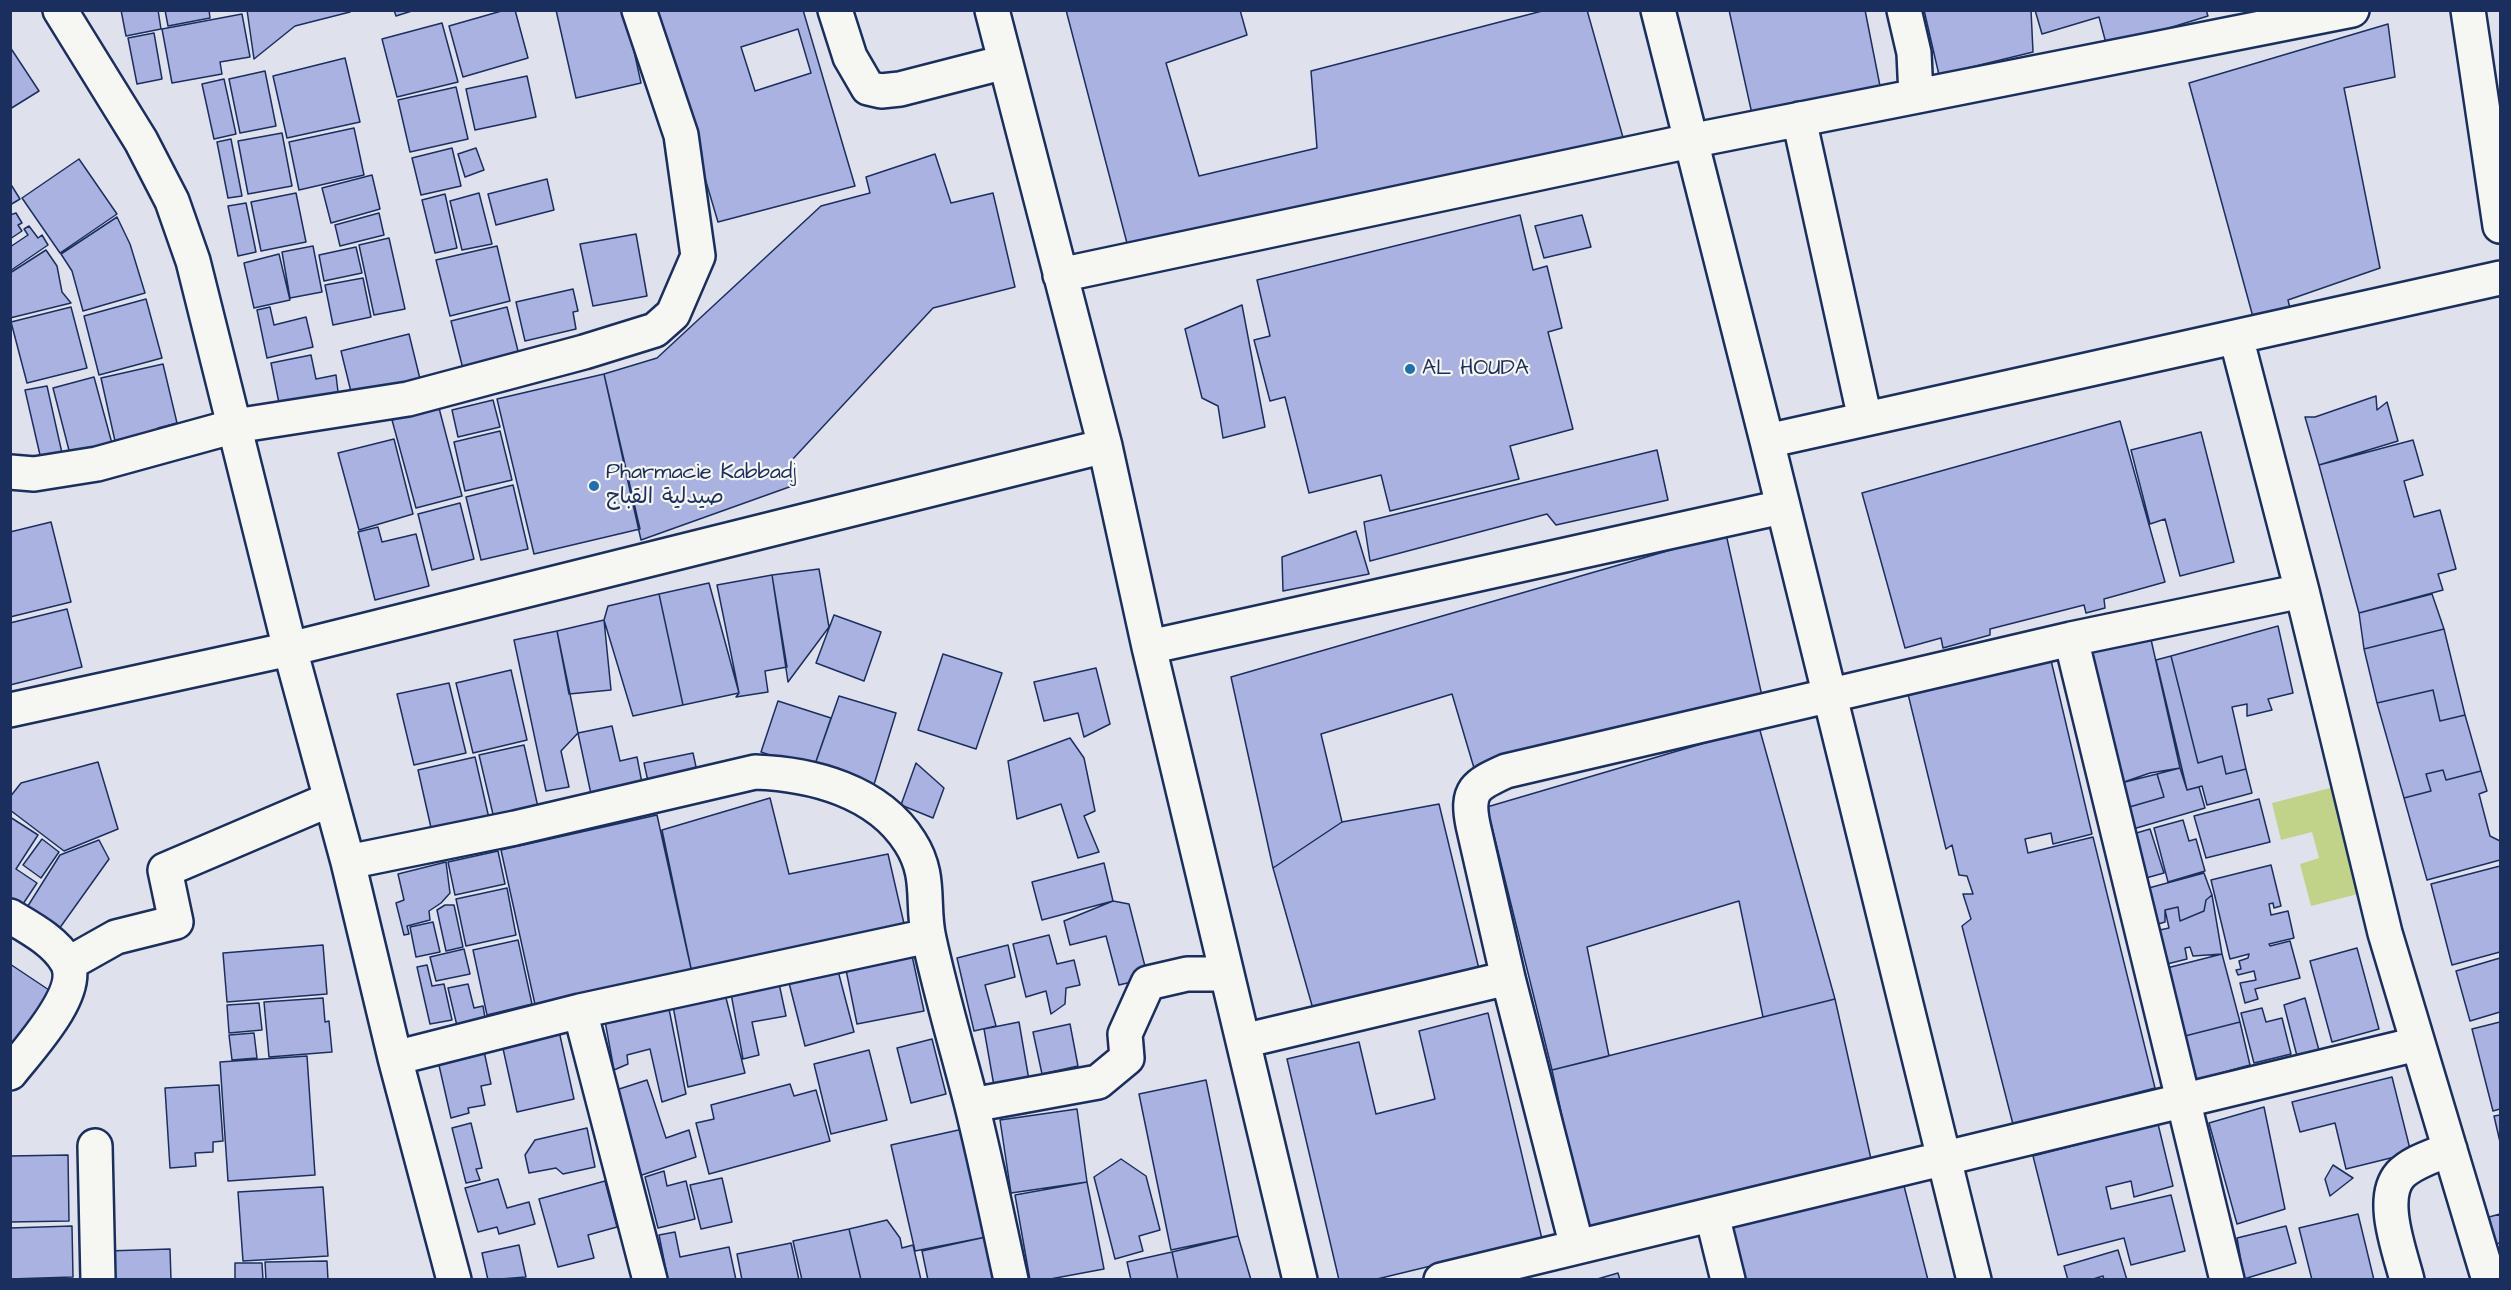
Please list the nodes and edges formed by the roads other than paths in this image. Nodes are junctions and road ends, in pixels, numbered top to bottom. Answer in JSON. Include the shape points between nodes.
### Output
{"nodes":[{"id":1,"x":60,"y":10,"type":"edge"},
{"id":2,"x":639,"y":10,"type":"edge"},
{"id":3,"x":835,"y":10,"type":"edge"},
{"id":4,"x":992,"y":10,"type":"edge"},
{"id":5,"x":1658,"y":10,"type":"edge"},
{"id":6,"x":1904,"y":10,"type":"edge"},
{"id":7,"x":2352,"y":10,"type":"edge"},
{"id":8,"x":2468,"y":10,"type":"edge"},
{"id":9,"x":2233,"y":22,"type":"edge"},
{"id":10,"x":1005,"y":62,"type":"junction"},
{"id":11,"x":1916,"y":96,"type":"junction"},
{"id":12,"x":1799,"y":119,"type":"junction"},
{"id":13,"x":1690,"y":141,"type":"junction"},
{"id":14,"x":2500,"y":226,"type":"edge"},
{"id":15,"x":1060,"y":275,"type":"junction"},
{"id":16,"x":2500,"y":278,"type":"edge"},
{"id":17,"x":2236,"y":337,"type":"junction"},
{"id":18,"x":1865,"y":419,"type":"junction"},
{"id":19,"x":236,"y":426,"type":"junction"},
{"id":20,"x":1767,"y":441,"type":"junction"},
{"id":21,"x":1105,"y":446,"type":"junction"},
{"id":22,"x":10,"y":472,"type":"edge"},
{"id":23,"x":1782,"y":507,"type":"junction"},
{"id":24,"x":2302,"y":591,"type":"junction"},
{"id":25,"x":2071,"y":639,"type":"junction"},
{"id":26,"x":1149,"y":647,"type":"junction"},
{"id":27,"x":290,"y":649,"type":"junction"},
{"id":28,"x":1830,"y":695,"type":"junction"},
{"id":29,"x":10,"y":710,"type":"edge"},
{"id":30,"x":331,"y":799,"type":"junction"},
{"id":31,"x":348,"y":862,"type":"junction"},
{"id":32,"x":10,"y":916,"type":"edge"},
{"id":33,"x":928,"y":936,"type":"junction"},
{"id":34,"x":68,"y":964,"type":"junction"},
{"id":35,"x":1226,"y":974,"type":"junction"},
{"id":36,"x":1509,"y":978,"type":"junction"},
{"id":37,"x":580,"y":1011,"type":"junction"},
{"id":38,"x":1243,"y":1041,"type":"junction"},
{"id":39,"x":2417,"y":1044,"type":"junction"},
{"id":40,"x":395,"y":1058,"type":"junction"},
{"id":41,"x":10,"y":1073,"type":"edge"},
{"id":42,"x":2184,"y":1102,"type":"junction"},
{"id":43,"x":972,"y":1105,"type":"junction"},
{"id":44,"x":95,"y":1146,"type":"dead end"},
{"id":45,"x":2450,"y":1149,"type":"junction"},
{"id":46,"x":1944,"y":1159,"type":"junction"},
{"id":47,"x":1712,"y":1215,"type":"junction"},
{"id":48,"x":1577,"y":1246,"type":"junction"},
{"id":49,"x":1527,"y":1270,"type":"edge"},
{"id":50,"x":98,"y":1280,"type":"edge"},
{"id":51,"x":454,"y":1280,"type":"edge"},
{"id":52,"x":650,"y":1280,"type":"edge"},
{"id":53,"x":1011,"y":1280,"type":"edge"},
{"id":54,"x":1300,"y":1280,"type":"edge"},
{"id":55,"x":1441,"y":1280,"type":"edge"},
{"id":56,"x":1728,"y":1280,"type":"edge"},
{"id":57,"x":1974,"y":1280,"type":"edge"},
{"id":58,"x":2227,"y":1280,"type":"edge"},
{"id":59,"x":2407,"y":1280,"type":"edge"},
{"id":60,"x":2489,"y":1280,"type":"edge"}],
"edges":[{"from":1,"to":19,"type":"street","via":[[141,141],[172,201],[193,261]]},
{"from":2,"to":19,"type":"street","via":[[681,135],[698,256],[672,314],[654,330],[408,399]]},
{"from":3,"to":10,"type":"street","via":[[850,57],[868,88],[900,89]]},
{"from":4,"to":10,"type":"street"},
{"from":5,"to":13,"type":"street"},
{"from":6,"to":11,"type":"street","via":[[1914,53]]},
{"from":7,"to":9,"type":"street"},
{"from":8,"to":14,"type":"street"},
{"from":9,"to":11,"type":"street"},
{"from":10,"to":15,"type":"street"},
{"from":11,"to":12,"type":"street"},
{"from":12,"to":13,"type":"street"},
{"from":12,"to":18,"type":"street"},
{"from":13,"to":15,"type":"street"},
{"from":13,"to":20,"type":"street"},
{"from":15,"to":21,"type":"street"},
{"from":16,"to":17,"type":"street"},
{"from":17,"to":18,"type":"street"},
{"from":17,"to":24,"type":"street"},
{"from":18,"to":20,"type":"street"},
{"from":19,"to":22,"type":"street","via":[[97,464],[34,474]]},
{"from":19,"to":27,"type":"street"},
{"from":20,"to":23,"type":"street"},
{"from":21,"to":26,"type":"street"},
{"from":21,"to":27,"type":"street"},
{"from":23,"to":26,"type":"street"},
{"from":23,"to":28,"type":"street"},
{"from":24,"to":25,"type":"street"},
{"from":24,"to":39,"type":"street","via":[[2385,933]]},
{"from":25,"to":28,"type":"street"},
{"from":25,"to":42,"type":"street"},
{"from":26,"to":35,"type":"street"},
{"from":27,"to":29,"type":"street"},
{"from":27,"to":30,"type":"street"},
{"from":28,"to":36,"type":"street","via":[[1506,771],[1482,781],[1472,793],[1469,807]]},
{"from":28,"to":46,"type":"street"},
{"from":30,"to":31,"type":"street"},
{"from":30,"to":34,"type":"street","via":[[165,870],[176,922],[116,937]]},
{"from":31,"to":33,"type":"street","via":[[755,772],[786,773],[850,790],[887,815],[910,842],[924,872]]},
{"from":31,"to":40,"type":"street"},
{"from":32,"to":34,"type":"street","via":[[42,936]]},
{"from":33,"to":37,"type":"street"},
{"from":33,"to":43,"type":"street"},
{"from":34,"to":41,"type":"street","via":[[70,983],[62,1004]]},
{"from":35,"to":38,"type":"street"},
{"from":35,"to":43,"type":"street","via":[[1187,974],[1148,983],[1125,1034],[1127,1058],[1098,1082]]},
{"from":36,"to":38,"type":"street"},
{"from":36,"to":48,"type":"street"},
{"from":37,"to":40,"type":"street"},
{"from":37,"to":52,"type":"street"},
{"from":38,"to":54,"type":"street"},
{"from":39,"to":42,"type":"street"},
{"from":39,"to":45,"type":"street"},
{"from":40,"to":51,"type":"street"},
{"from":42,"to":46,"type":"street"},
{"from":42,"to":58,"type":"street"},
{"from":43,"to":53,"type":"street"},
{"from":44,"to":50,"type":"street"},
{"from":45,"to":59,"type":"street","via":[[2413,1166],[2400,1175],[2392,1188],[2392,1222]]},
{"from":45,"to":60,"type":"street"},
{"from":46,"to":47,"type":"street"},
{"from":46,"to":57,"type":"street"},
{"from":47,"to":48,"type":"street"},
{"from":47,"to":56,"type":"street"},
{"from":48,"to":49,"type":"street"},
{"from":49,"to":55,"type":"street"}]}
